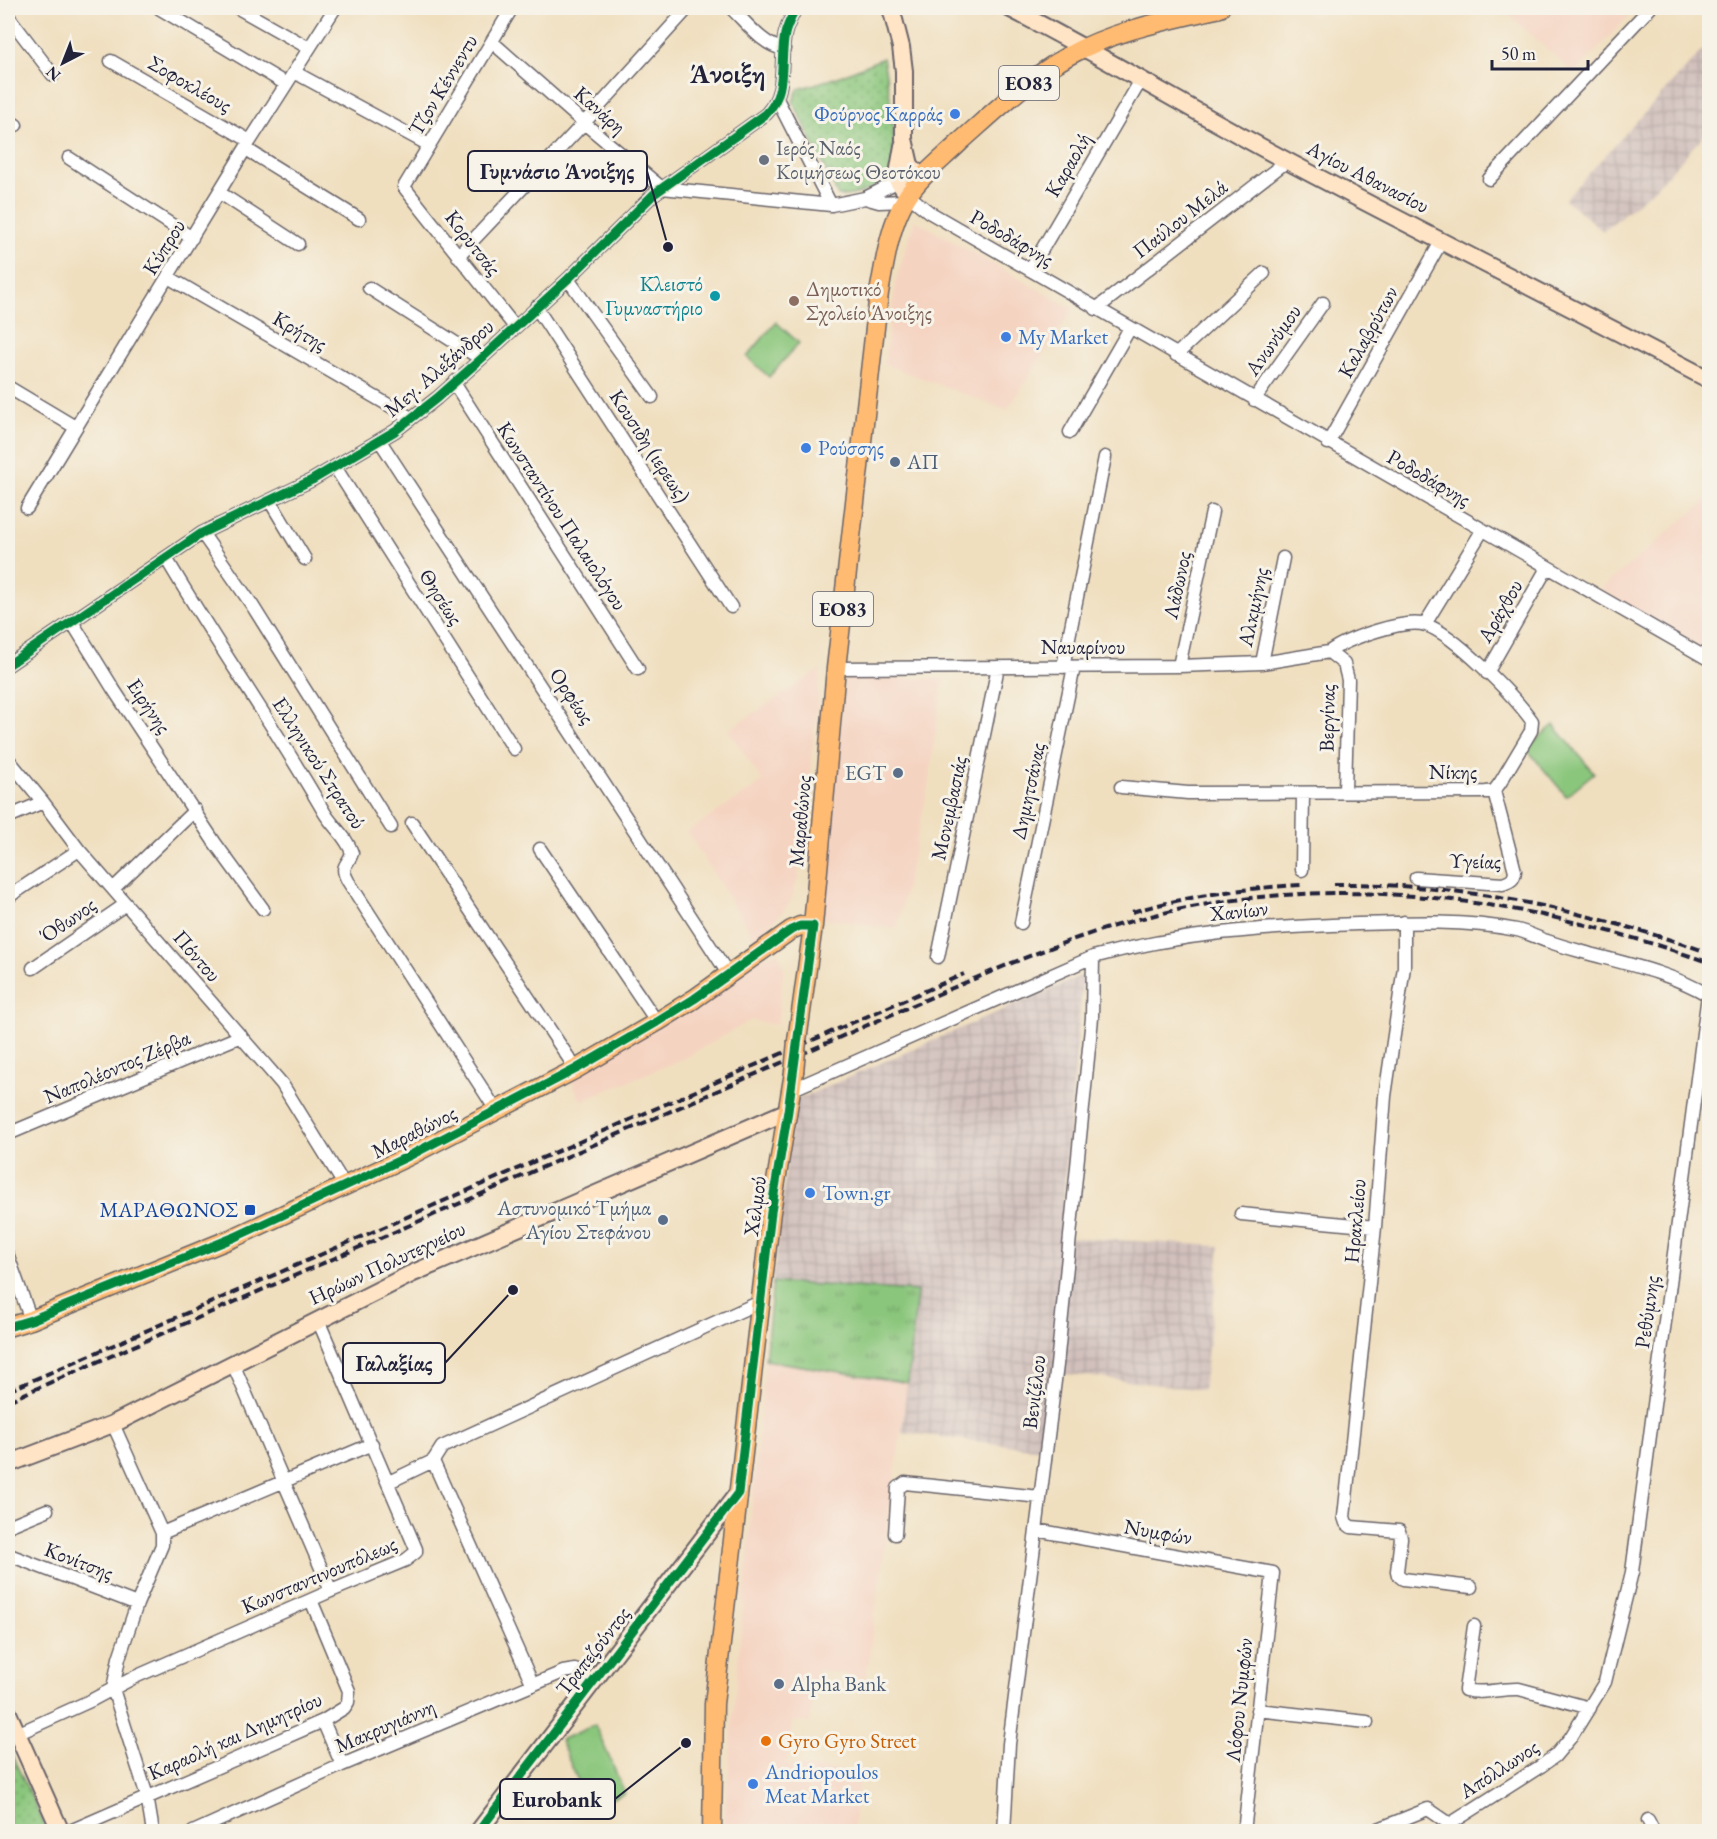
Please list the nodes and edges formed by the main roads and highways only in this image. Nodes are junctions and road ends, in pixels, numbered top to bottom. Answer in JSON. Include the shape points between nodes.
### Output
{"nodes":[{"id":1,"x":1220,"y":8,"type":"edge"},
{"id":2,"x":813,"y":926,"type":"junction"},
{"id":3,"x":8,"y":1327,"type":"edge"},
{"id":4,"x":712,"y":1832,"type":"edge"}],
"edges":[{"from":1,"to":2,"type":"main road","name":"Μαραθώνος","number":"ΕΟ83","via":[[1120,33],[1069,56],[1015,94],[922,178],[906,198],[891,237],[879,292],[836,668]]},
{"from":2,"to":3,"type":"main road","name":"Μαραθώνος","via":[[791,930],[657,1022],[409,1156],[235,1237]]},
{"from":2,"to":4,"type":"main road","name":"Χελμού","bridge":true,"via":[[771,1212],[714,1704]]}]}
